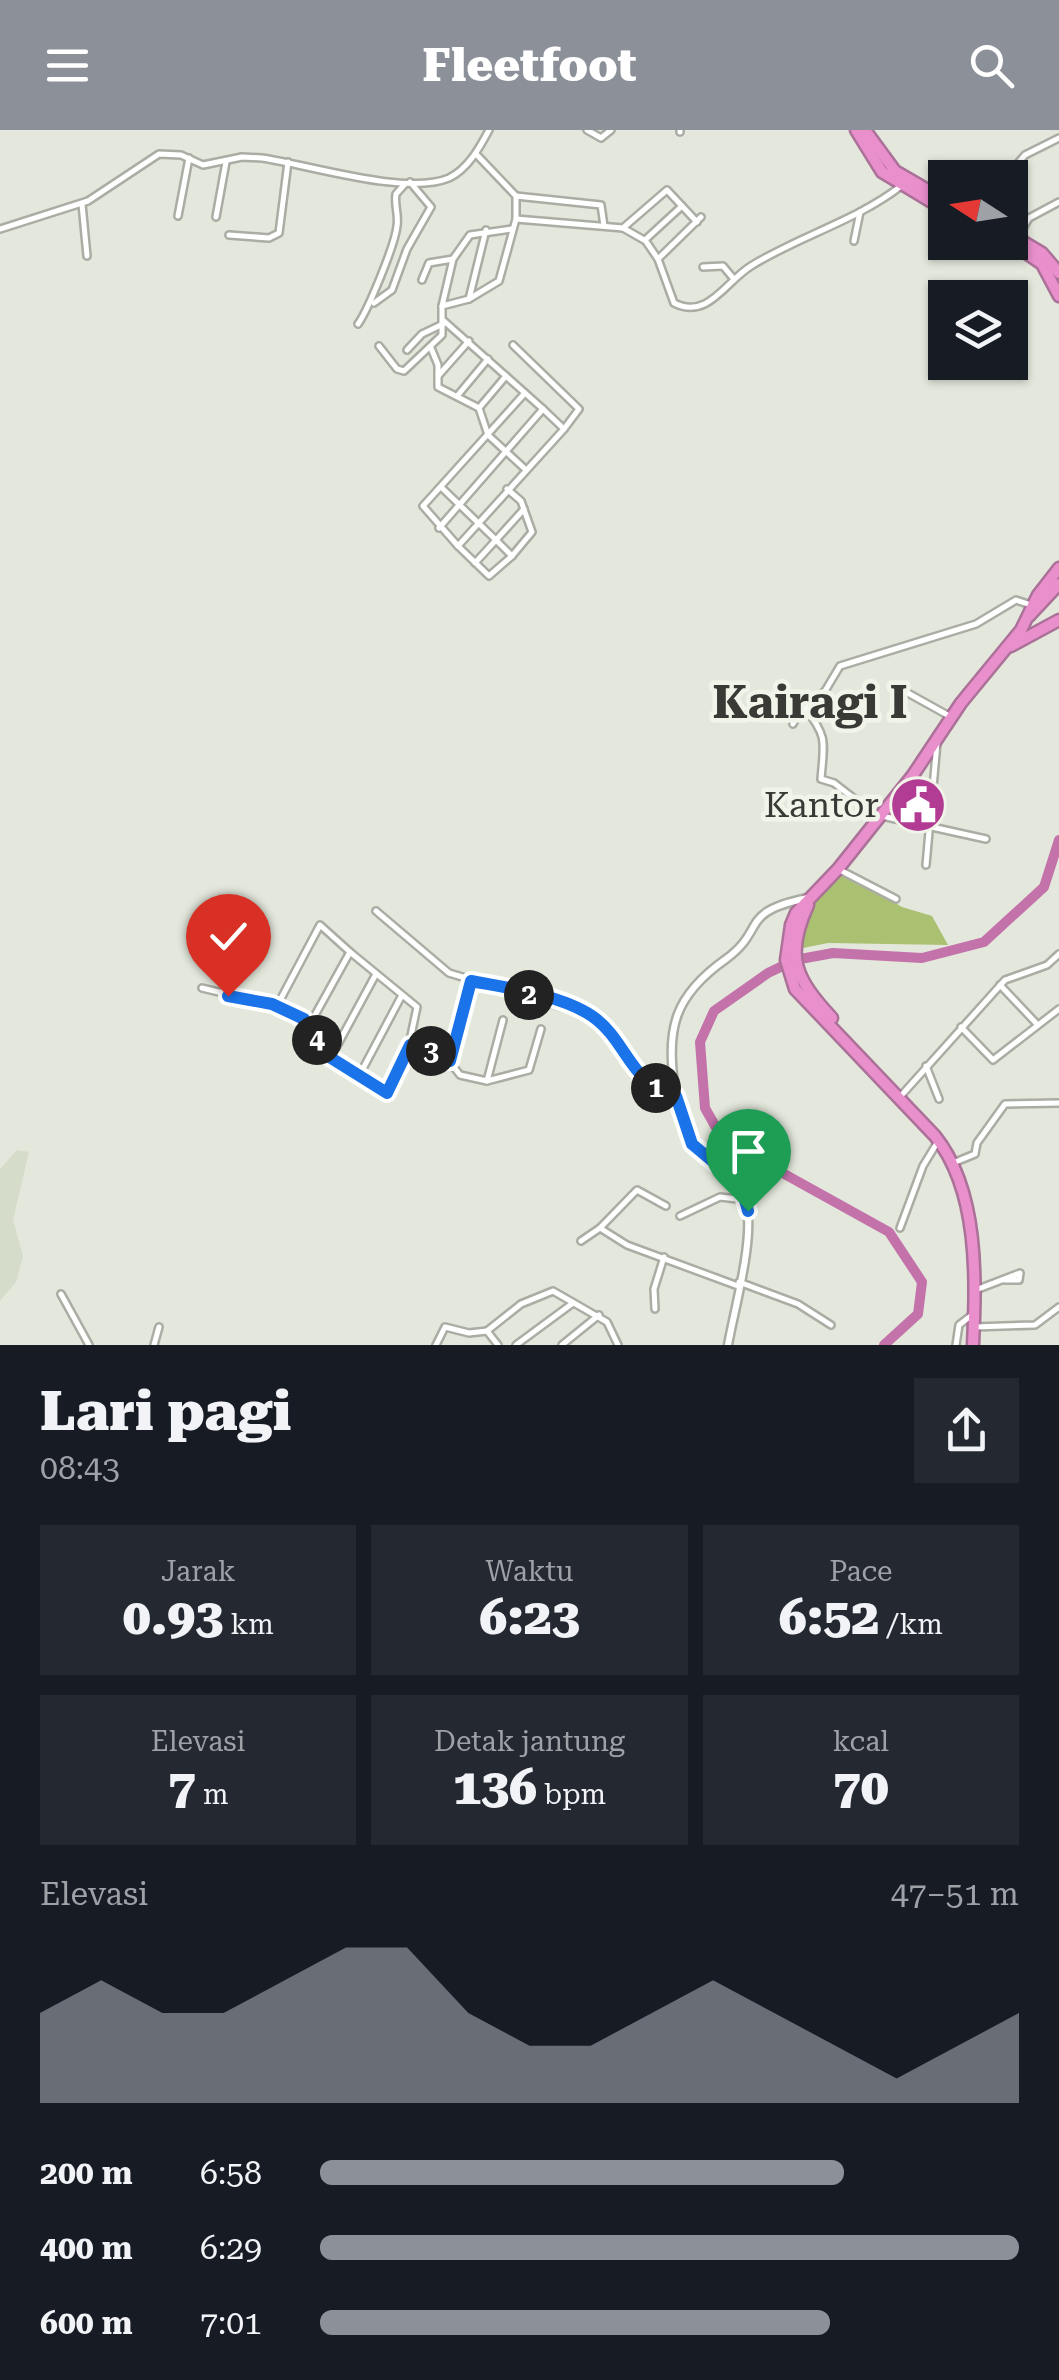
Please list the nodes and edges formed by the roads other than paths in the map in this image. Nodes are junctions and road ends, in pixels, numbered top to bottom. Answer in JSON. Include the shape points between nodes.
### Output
{"nodes":[{"id":1,"x":490,"y":130,"type":"edge"},
{"id":2,"x":587,"y":130,"type":"edge"},
{"id":3,"x":611,"y":130,"type":"edge"},
{"id":4,"x":856,"y":130,"type":"edge"},
{"id":5,"x":865,"y":130,"type":"edge"},
{"id":6,"x":1059,"y":138,"type":"edge"},
{"id":7,"x":476,"y":154,"type":"junction"},
{"id":8,"x":189,"y":158,"type":"junction"},
{"id":9,"x":1021,"y":160,"type":"edge"},
{"id":10,"x":226,"y":162,"type":"junction"},
{"id":11,"x":288,"y":162,"type":"junction"},
{"id":12,"x":408,"y":182,"type":"junction"},
{"id":13,"x":900,"y":186,"type":"junction"},
{"id":14,"x":928,"y":191,"type":"edge"},
{"id":15,"x":516,"y":196,"type":"junction"},
{"id":16,"x":928,"y":201,"type":"edge"},
{"id":17,"x":1059,"y":202,"type":"edge"},
{"id":18,"x":82,"y":204,"type":"junction"},
{"id":19,"x":682,"y":206,"type":"junction"},
{"id":20,"x":860,"y":212,"type":"junction"},
{"id":21,"x":178,"y":216,"type":"dead end"},
{"id":22,"x":216,"y":217,"type":"dead end"},
{"id":23,"x":516,"y":218,"type":"junction"},
{"id":24,"x":1028,"y":220,"type":"edge"},
{"id":25,"x":604,"y":226,"type":"junction"},
{"id":26,"x":0,"y":228,"type":"edge"},
{"id":27,"x":623,"y":228,"type":"junction"},
{"id":28,"x":514,"y":229,"type":"junction"},
{"id":29,"x":486,"y":230,"type":"junction"},
{"id":30,"x":230,"y":235,"type":"dead end"},
{"id":31,"x":645,"y":240,"type":"junction"},
{"id":32,"x":854,"y":241,"type":"dead end"},
{"id":33,"x":1028,"y":246,"type":"edge"},
{"id":34,"x":1028,"y":251,"type":"edge"},
{"id":35,"x":88,"y":256,"type":"dead end"},
{"id":36,"x":453,"y":258,"type":"junction"},
{"id":37,"x":658,"y":259,"type":"junction"},
{"id":38,"x":703,"y":267,"type":"dead end"},
{"id":39,"x":1059,"y":273,"type":"edge"},
{"id":40,"x":733,"y":278,"type":"junction"},
{"id":41,"x":422,"y":280,"type":"dead end"},
{"id":42,"x":1059,"y":296,"type":"edge"},
{"id":43,"x":469,"y":300,"type":"junction"},
{"id":44,"x":371,"y":305,"type":"junction"},
{"id":45,"x":442,"y":306,"type":"junction"},
{"id":46,"x":442,"y":322,"type":"junction"},
{"id":47,"x":358,"y":324,"type":"dead end"},
{"id":48,"x":469,"y":341,"type":"junction"},
{"id":49,"x":513,"y":345,"type":"dead end"},
{"id":50,"x":379,"y":346,"type":"dead end"},
{"id":51,"x":431,"y":348,"type":"junction"},
{"id":52,"x":407,"y":350,"type":"dead end"},
{"id":53,"x":488,"y":359,"type":"junction"},
{"id":54,"x":438,"y":376,"type":"junction"},
{"id":55,"x":506,"y":376,"type":"junction"},
{"id":56,"x":525,"y":393,"type":"junction"},
{"id":57,"x":458,"y":396,"type":"junction"},
{"id":58,"x":480,"y":408,"type":"junction"},
{"id":59,"x":543,"y":409,"type":"junction"},
{"id":60,"x":564,"y":429,"type":"junction"},
{"id":61,"x":488,"y":435,"type":"junction"},
{"id":62,"x":505,"y":453,"type":"junction"},
{"id":63,"x":524,"y":468,"type":"junction"},
{"id":64,"x":441,"y":487,"type":"junction"},
{"id":65,"x":507,"y":489,"type":"junction"},
{"id":66,"x":460,"y":507,"type":"junction"},
{"id":67,"x":524,"y":508,"type":"junction"},
{"id":68,"x":478,"y":524,"type":"junction"},
{"id":69,"x":439,"y":528,"type":"junction"},
{"id":70,"x":496,"y":540,"type":"junction"},
{"id":71,"x":458,"y":546,"type":"junction"},
{"id":72,"x":512,"y":556,"type":"junction"},
{"id":73,"x":475,"y":563,"type":"junction"},
{"id":74,"x":1059,"y":568,"type":"edge"},
{"id":75,"x":1059,"y":584,"type":"edge"},
{"id":76,"x":1034,"y":610,"type":"junction"},
{"id":77,"x":1059,"y":620,"type":"edge"},
{"id":78,"x":1046,"y":628,"type":"junction"},
{"id":79,"x":1006,"y":648,"type":"junction"},
{"id":80,"x":906,"y":692,"type":"dead end"},
{"id":81,"x":785,"y":696,"type":"dead end"},
{"id":82,"x":803,"y":710,"type":"junction"},
{"id":83,"x":952,"y":717,"type":"junction"},
{"id":84,"x":793,"y":724,"type":"dead end"},
{"id":85,"x":937,"y":740,"type":"junction"},
{"id":86,"x":879,"y":816,"type":"junction"},
{"id":87,"x":932,"y":830,"type":"junction"},
{"id":88,"x":986,"y":840,"type":"dead end"},
{"id":89,"x":926,"y":865,"type":"dead end"},
{"id":90,"x":838,"y":869,"type":"junction"},
{"id":91,"x":896,"y":898,"type":"dead end"},
{"id":92,"x":811,"y":901,"type":"junction"},
{"id":93,"x":376,"y":911,"type":"dead end"},
{"id":94,"x":350,"y":952,"type":"junction"},
{"id":95,"x":1059,"y":954,"type":"edge"},
{"id":96,"x":376,"y":974,"type":"junction"},
{"id":97,"x":471,"y":981,"type":"junction"},
{"id":98,"x":1000,"y":985,"type":"junction"},
{"id":99,"x":202,"y":988,"type":"dead end"},
{"id":100,"x":402,"y":997,"type":"junction"},
{"id":101,"x":277,"y":1006,"type":"junction"},
{"id":102,"x":1059,"y":1009,"type":"edge"},
{"id":103,"x":503,"y":1020,"type":"dead end"},
{"id":104,"x":1036,"y":1024,"type":"junction"},
{"id":105,"x":309,"y":1026,"type":"junction"},
{"id":106,"x":961,"y":1027,"type":"junction"},
{"id":107,"x":541,"y":1029,"type":"dead end"},
{"id":108,"x":410,"y":1045,"type":"junction"},
{"id":109,"x":331,"y":1058,"type":"junction"},
{"id":110,"x":450,"y":1061,"type":"junction"},
{"id":111,"x":926,"y":1066,"type":"junction"},
{"id":112,"x":358,"y":1078,"type":"junction"},
{"id":113,"x":488,"y":1081,"type":"junction"},
{"id":114,"x":676,"y":1096,"type":"junction"},
{"id":115,"x":897,"y":1096,"type":"junction"},
{"id":116,"x":939,"y":1099,"type":"dead end"},
{"id":117,"x":1059,"y":1103,"type":"edge"},
{"id":118,"x":939,"y":1141,"type":"junction"},
{"id":119,"x":953,"y":1164,"type":"junction"},
{"id":120,"x":746,"y":1200,"type":"junction"},
{"id":121,"x":666,"y":1206,"type":"dead end"},
{"id":122,"x":680,"y":1216,"type":"dead end"},
{"id":123,"x":600,"y":1228,"type":"junction"},
{"id":124,"x":900,"y":1228,"type":"dead end"},
{"id":125,"x":582,"y":1241,"type":"dead end"},
{"id":126,"x":664,"y":1257,"type":"junction"},
{"id":127,"x":1005,"y":1280,"type":"dead end"},
{"id":128,"x":739,"y":1284,"type":"junction"},
{"id":129,"x":972,"y":1291,"type":"junction"},
{"id":130,"x":61,"y":1294,"type":"dead end"},
{"id":131,"x":573,"y":1303,"type":"junction"},
{"id":132,"x":1059,"y":1307,"type":"edge"},
{"id":133,"x":654,"y":1309,"type":"dead end"},
{"id":134,"x":599,"y":1315,"type":"junction"},
{"id":135,"x":972,"y":1321,"type":"junction"},
{"id":136,"x":831,"y":1325,"type":"dead end"},
{"id":137,"x":159,"y":1328,"type":"dead end"},
{"id":138,"x":487,"y":1330,"type":"junction"},
{"id":139,"x":470,"y":1334,"type":"junction"},
{"id":140,"x":616,"y":1344,"type":"edge"},
{"id":141,"x":89,"y":1345,"type":"edge"},
{"id":142,"x":154,"y":1345,"type":"edge"},
{"id":143,"x":436,"y":1345,"type":"edge"},
{"id":144,"x":466,"y":1345,"type":"edge"},
{"id":145,"x":498,"y":1345,"type":"edge"},
{"id":146,"x":516,"y":1345,"type":"edge"},
{"id":147,"x":562,"y":1345,"type":"edge"},
{"id":148,"x":728,"y":1345,"type":"edge"},
{"id":149,"x":956,"y":1345,"type":"edge"},
{"id":150,"x":973,"y":1345,"type":"edge"}],
"edges":[{"from":1,"to":7,"type":"street"},
{"from":2,"to":3,"type":"street","via":[[601,138]]},
{"from":4,"to":13,"type":"highway","via":[[869,157]]},
{"from":5,"to":14,"type":"highway","via":[[894,171]]},
{"from":6,"to":9,"type":"street"},
{"from":7,"to":12,"type":"street","via":[[450,177]]},
{"from":7,"to":15,"type":"street"},
{"from":8,"to":10,"type":"street","via":[[203,166]]},
{"from":8,"to":18,"type":"street","via":[[166,152],[147,158]]},
{"from":8,"to":21,"type":"street"},
{"from":10,"to":11,"type":"street"},
{"from":10,"to":22,"type":"street"},
{"from":11,"to":12,"type":"street"},
{"from":11,"to":30,"type":"street","via":[[280,232],[270,238]]},
{"from":12,"to":44,"type":"street","via":[[396,194],[397,228]]},
{"from":12,"to":44,"type":"street","via":[[431,207],[392,290]]},
{"from":13,"to":16,"type":"highway"},
{"from":13,"to":20,"type":"street"},
{"from":15,"to":23,"type":"street"},
{"from":15,"to":25,"type":"street","via":[[601,204]]},
{"from":17,"to":24,"type":"street"},
{"from":18,"to":26,"type":"street"},
{"from":18,"to":35,"type":"street"},
{"from":19,"to":27,"type":"street","via":[[665,190]]},
{"from":19,"to":31,"type":"street"},
{"from":19,"to":37,"type":"street","via":[[699,220]]},
{"from":20,"to":32,"type":"street"},
{"from":20,"to":40,"type":"street","via":[[810,232]]},
{"from":23,"to":25,"type":"street"},
{"from":23,"to":28,"type":"street"},
{"from":25,"to":27,"type":"street"},
{"from":27,"to":31,"type":"street"},
{"from":28,"to":29,"type":"street"},
{"from":28,"to":43,"type":"street","via":[[499,281]]},
{"from":29,"to":36,"type":"street","via":[[465,240]]},
{"from":29,"to":43,"type":"street"},
{"from":31,"to":37,"type":"street"},
{"from":33,"to":39,"type":"highway"},
{"from":34,"to":42,"type":"highway"},
{"from":36,"to":41,"type":"street","via":[[429,263]]},
{"from":36,"to":45,"type":"street"},
{"from":37,"to":40,"type":"street","via":[[674,303],[684,308],[707,305]]},
{"from":38,"to":40,"type":"street","via":[[723,266]]},
{"from":43,"to":45,"type":"street"},
{"from":44,"to":47,"type":"street"},
{"from":45,"to":46,"type":"street"},
{"from":46,"to":48,"type":"street"},
{"from":46,"to":51,"type":"street","via":[[442,335]]},
{"from":46,"to":52,"type":"street"},
{"from":48,"to":53,"type":"street"},
{"from":48,"to":54,"type":"street"},
{"from":49,"to":60,"type":"street","via":[[579,409]]},
{"from":50,"to":51,"type":"street","via":[[400,371]]},
{"from":51,"to":54,"type":"street"},
{"from":53,"to":55,"type":"street"},
{"from":53,"to":57,"type":"street"},
{"from":54,"to":57,"type":"street","via":[[440,390]]},
{"from":55,"to":56,"type":"street"},
{"from":55,"to":58,"type":"street"},
{"from":56,"to":59,"type":"street"},
{"from":56,"to":61,"type":"street"},
{"from":57,"to":58,"type":"street"},
{"from":58,"to":61,"type":"street"},
{"from":59,"to":60,"type":"street"},
{"from":59,"to":62,"type":"street"},
{"from":60,"to":63,"type":"street"},
{"from":61,"to":62,"type":"street"},
{"from":61,"to":64,"type":"street"},
{"from":62,"to":63,"type":"street"},
{"from":62,"to":66,"type":"street"},
{"from":63,"to":65,"type":"street"},
{"from":64,"to":66,"type":"street"},
{"from":64,"to":69,"type":"street","via":[[422,508]]},
{"from":65,"to":67,"type":"street"},
{"from":65,"to":68,"type":"street"},
{"from":66,"to":68,"type":"street"},
{"from":66,"to":69,"type":"street"},
{"from":67,"to":70,"type":"street"},
{"from":67,"to":72,"type":"street","via":[[532,534]]},
{"from":68,"to":70,"type":"street"},
{"from":68,"to":71,"type":"street"},
{"from":69,"to":71,"type":"street"},
{"from":70,"to":72,"type":"street"},
{"from":70,"to":73,"type":"street"},
{"from":71,"to":73,"type":"street"},
{"from":72,"to":73,"type":"street","via":[[493,577]]},
{"from":74,"to":76,"type":"highway"},
{"from":75,"to":76,"type":"highway"},
{"from":76,"to":78,"type":"highway"},
{"from":76,"to":79,"type":"highway"},
{"from":76,"to":82,"type":"street","via":[[1016,600],[976,624],[848,662]]},
{"from":77,"to":78,"type":"highway"},
{"from":78,"to":79,"type":"highway"},
{"from":79,"to":83,"type":"highway"},
{"from":80,"to":83,"type":"street"},
{"from":81,"to":82,"type":"street"},
{"from":82,"to":84,"type":"street"},
{"from":82,"to":86,"type":"street","via":[[823,734],[821,779]]},
{"from":83,"to":85,"type":"highway"},
{"from":85,"to":86,"type":"highway"},
{"from":85,"to":87,"type":"street"},
{"from":86,"to":87,"type":"street"},
{"from":86,"to":90,"type":"highway"},
{"from":87,"to":88,"type":"street"},
{"from":87,"to":89,"type":"street"},
{"from":90,"to":91,"type":"street"},
{"from":90,"to":92,"type":"highway"},
{"from":92,"to":114,"type":"main road","via":[[770,908],[756,918],[736,951],[702,974],[685,996],[671,1035]]},
{"from":92,"to":115,"type":"highway","via":[[794,932],[794,978]]},
{"from":93,"to":97,"type":"street","via":[[449,973]]},
{"from":94,"to":96,"type":"street"},
{"from":94,"to":101,"type":"street","via":[[320,925]]},
{"from":94,"to":105,"type":"street"},
{"from":95,"to":98,"type":"street"},
{"from":96,"to":100,"type":"street"},
{"from":96,"to":109,"type":"street"},
{"from":97,"to":110,"type":"street"},
{"from":97,"to":114,"type":"street","via":[[592,1016],[638,1076]]},
{"from":98,"to":104,"type":"street"},
{"from":98,"to":106,"type":"street"},
{"from":99,"to":101,"type":"street"},
{"from":100,"to":108,"type":"street","via":[[419,1011]]},
{"from":100,"to":112,"type":"street"},
{"from":101,"to":105,"type":"street"},
{"from":102,"to":104,"type":"street"},
{"from":103,"to":113,"type":"street"},
{"from":104,"to":106,"type":"street","via":[[993,1060]]},
{"from":105,"to":109,"type":"street"},
{"from":106,"to":111,"type":"street"},
{"from":107,"to":113,"type":"street","via":[[529,1070]]},
{"from":108,"to":110,"type":"street"},
{"from":108,"to":112,"type":"street","via":[[387,1093]]},
{"from":109,"to":112,"type":"street"},
{"from":110,"to":113,"type":"street","via":[[460,1075]]},
{"from":111,"to":115,"type":"street"},
{"from":111,"to":116,"type":"street"},
{"from":114,"to":120,"type":"main road","via":[[692,1144],[741,1185]]},
{"from":115,"to":118,"type":"highway"},
{"from":117,"to":119,"type":"street","via":[[1006,1104],[975,1154]]},
{"from":118,"to":119,"type":"highway"},
{"from":118,"to":124,"type":"street","via":[[922,1166]]},
{"from":119,"to":129,"type":"highway","via":[[968,1224]]},
{"from":120,"to":122,"type":"street","via":[[720,1198]]},
{"from":120,"to":128,"type":"main road"},
{"from":121,"to":123,"type":"street","via":[[637,1190]]},
{"from":123,"to":125,"type":"street"},
{"from":123,"to":126,"type":"street"},
{"from":126,"to":128,"type":"street"},
{"from":126,"to":133,"type":"street"},
{"from":127,"to":129,"type":"street"},
{"from":128,"to":136,"type":"street","via":[[798,1304]]},
{"from":128,"to":148,"type":"main road"},
{"from":129,"to":135,"type":"highway"},
{"from":130,"to":141,"type":"street"},
{"from":131,"to":134,"type":"street"},
{"from":131,"to":138,"type":"street","via":[[554,1291],[521,1304]]},
{"from":131,"to":146,"type":"street"},
{"from":132,"to":135,"type":"street","via":[[1034,1325]]},
{"from":134,"to":140,"type":"street"},
{"from":134,"to":147,"type":"street"},
{"from":135,"to":149,"type":"street","via":[[959,1324]]},
{"from":135,"to":150,"type":"highway"},
{"from":137,"to":142,"type":"street"},
{"from":138,"to":139,"type":"street"},
{"from":138,"to":145,"type":"street"},
{"from":139,"to":143,"type":"street","via":[[441,1327]]},
{"from":139,"to":144,"type":"street"}]}
